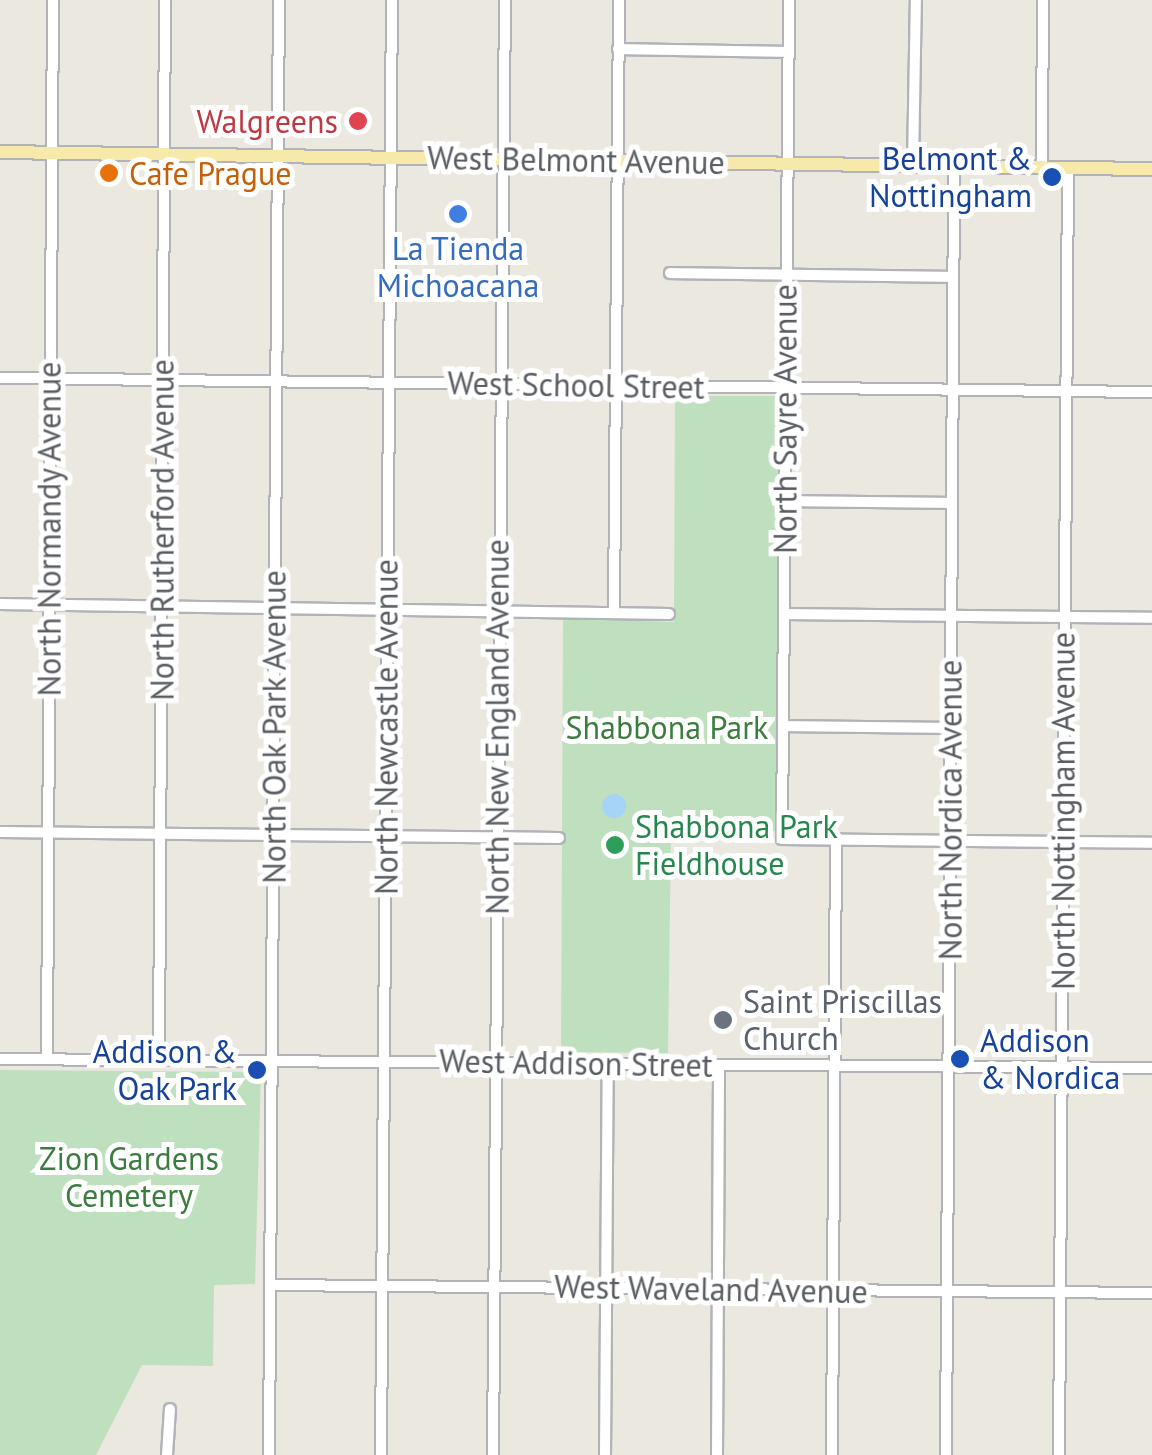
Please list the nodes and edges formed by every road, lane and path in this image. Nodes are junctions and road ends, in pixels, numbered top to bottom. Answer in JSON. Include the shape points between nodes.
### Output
{"nodes":[{"id":1,"x":53,"y":0,"type":"edge"},
{"id":2,"x":165,"y":0,"type":"edge"},
{"id":3,"x":279,"y":0,"type":"edge"},
{"id":4,"x":392,"y":0,"type":"edge"},
{"id":5,"x":505,"y":0,"type":"edge"},
{"id":6,"x":619,"y":0,"type":"edge"},
{"id":7,"x":788,"y":0,"type":"edge"},
{"id":8,"x":916,"y":0,"type":"edge"},
{"id":9,"x":1043,"y":0,"type":"edge"},
{"id":10,"x":618,"y":49,"type":"junction"},
{"id":11,"x":788,"y":52,"type":"junction"},
{"id":12,"x":0,"y":152,"type":"edge"},
{"id":13,"x":51,"y":152,"type":"junction"},
{"id":14,"x":163,"y":154,"type":"junction"},
{"id":15,"x":277,"y":156,"type":"junction"},
{"id":16,"x":390,"y":157,"type":"junction"},
{"id":17,"x":500,"y":159,"type":"junction"},
{"id":18,"x":618,"y":161,"type":"junction"},
{"id":19,"x":787,"y":163,"type":"junction"},
{"id":20,"x":914,"y":165,"type":"junction"},
{"id":21,"x":954,"y":166,"type":"junction"},
{"id":22,"x":1042,"y":167,"type":"junction"},
{"id":23,"x":1068,"y":168,"type":"junction"},
{"id":24,"x":1152,"y":169,"type":"edge"},
{"id":25,"x":670,"y":273,"type":"dead end"},
{"id":26,"x":786,"y":275,"type":"junction"},
{"id":27,"x":953,"y":277,"type":"junction"},
{"id":28,"x":0,"y":378,"type":"edge"},
{"id":29,"x":50,"y":378,"type":"junction"},
{"id":30,"x":162,"y":380,"type":"junction"},
{"id":31,"x":276,"y":381,"type":"junction"},
{"id":32,"x":388,"y":382,"type":"junction"},
{"id":33,"x":499,"y":384,"type":"junction"},
{"id":34,"x":616,"y":385,"type":"junction"},
{"id":35,"x":785,"y":388,"type":"junction"},
{"id":36,"x":952,"y":390,"type":"junction"},
{"id":37,"x":1066,"y":391,"type":"junction"},
{"id":38,"x":1152,"y":392,"type":"edge"},
{"id":39,"x":784,"y":501,"type":"junction"},
{"id":40,"x":952,"y":503,"type":"junction"},
{"id":41,"x":0,"y":604,"type":"edge"},
{"id":42,"x":49,"y":605,"type":"junction"},
{"id":43,"x":161,"y":606,"type":"junction"},
{"id":44,"x":274,"y":607,"type":"junction"},
{"id":45,"x":386,"y":609,"type":"junction"},
{"id":46,"x":498,"y":610,"type":"junction"},
{"id":47,"x":614,"y":612,"type":"junction"},
{"id":48,"x":669,"y":614,"type":"dead end"},
{"id":49,"x":784,"y":614,"type":"junction"},
{"id":50,"x":951,"y":616,"type":"junction"},
{"id":51,"x":1064,"y":617,"type":"junction"},
{"id":52,"x":1152,"y":618,"type":"edge"},
{"id":53,"x":783,"y":726,"type":"junction"},
{"id":54,"x":950,"y":728,"type":"junction"},
{"id":55,"x":0,"y":832,"type":"edge"},
{"id":56,"x":48,"y":832,"type":"junction"},
{"id":57,"x":160,"y":833,"type":"junction"},
{"id":58,"x":273,"y":834,"type":"junction"},
{"id":59,"x":385,"y":835,"type":"junction"},
{"id":60,"x":496,"y":837,"type":"junction"},
{"id":61,"x":558,"y":838,"type":"dead end"},
{"id":62,"x":836,"y":840,"type":"junction"},
{"id":63,"x":950,"y":841,"type":"junction"},
{"id":64,"x":1063,"y":842,"type":"junction"},
{"id":65,"x":1152,"y":843,"type":"edge"},
{"id":66,"x":0,"y":1059,"type":"edge"},
{"id":67,"x":47,"y":1059,"type":"junction"},
{"id":68,"x":159,"y":1060,"type":"junction"},
{"id":69,"x":272,"y":1061,"type":"junction"},
{"id":70,"x":384,"y":1062,"type":"junction"},
{"id":71,"x":495,"y":1062,"type":"junction"},
{"id":72,"x":608,"y":1064,"type":"junction"},
{"id":73,"x":720,"y":1065,"type":"junction"},
{"id":74,"x":834,"y":1066,"type":"junction"},
{"id":75,"x":948,"y":1066,"type":"junction"},
{"id":76,"x":1062,"y":1068,"type":"junction"},
{"id":77,"x":1152,"y":1068,"type":"edge"},
{"id":78,"x":270,"y":1285,"type":"junction"},
{"id":79,"x":382,"y":1286,"type":"junction"},
{"id":80,"x":494,"y":1287,"type":"junction"},
{"id":81,"x":606,"y":1288,"type":"junction"},
{"id":82,"x":718,"y":1290,"type":"junction"},
{"id":83,"x":833,"y":1290,"type":"junction"},
{"id":84,"x":947,"y":1291,"type":"junction"},
{"id":85,"x":1060,"y":1292,"type":"junction"},
{"id":86,"x":1152,"y":1293,"type":"edge"},
{"id":87,"x":170,"y":1409,"type":"dead end"},
{"id":88,"x":167,"y":1433,"type":"junction"},
{"id":89,"x":157,"y":1455,"type":"edge"},
{"id":90,"x":167,"y":1455,"type":"edge"},
{"id":91,"x":269,"y":1455,"type":"edge"},
{"id":92,"x":381,"y":1455,"type":"edge"},
{"id":93,"x":493,"y":1455,"type":"edge"},
{"id":94,"x":605,"y":1455,"type":"edge"},
{"id":95,"x":717,"y":1455,"type":"edge"},
{"id":96,"x":832,"y":1455,"type":"edge"},
{"id":97,"x":946,"y":1455,"type":"edge"},
{"id":98,"x":1059,"y":1455,"type":"edge"}],
"edges":[{"from":1,"to":13,"type":"street","name":"North Normandy Avenue"},
{"from":2,"to":14,"type":"street","name":"North Rutherford Avenue"},
{"from":3,"to":15,"type":"street","name":"North Oak Park Avenue"},
{"from":4,"to":16,"type":"street","name":"North Newcastle Avenue"},
{"from":5,"to":17,"type":"street","name":"North New England Avenue"},
{"from":6,"to":10,"type":"street"},
{"from":7,"to":11,"type":"street","name":"North Sayre Avenue"},
{"from":8,"to":20,"type":"street"},
{"from":9,"to":22,"type":"street"},
{"from":10,"to":11,"type":"street"},
{"from":10,"to":18,"type":"street"},
{"from":11,"to":19,"type":"street","name":"North Sayre Avenue"},
{"from":12,"to":13,"type":"main road","name":"West Belmont Avenue"},
{"from":13,"to":14,"type":"main road","name":"West Belmont Avenue"},
{"from":13,"to":29,"type":"street","name":"North Normandy Avenue"},
{"from":14,"to":15,"type":"main road","name":"West Belmont Avenue"},
{"from":14,"to":30,"type":"street","name":"North Rutherford Avenue"},
{"from":15,"to":16,"type":"main road","name":"West Belmont Avenue"},
{"from":15,"to":31,"type":"street","name":"North Oak Park Avenue"},
{"from":16,"to":17,"type":"main road","name":"West Belmont Avenue"},
{"from":16,"to":32,"type":"street","name":"North Newcastle Avenue"},
{"from":17,"to":18,"type":"main road","name":"West Belmont Avenue"},
{"from":17,"to":33,"type":"street","name":"North New England Avenue"},
{"from":18,"to":19,"type":"main road","name":"West Belmont Avenue"},
{"from":18,"to":34,"type":"street"},
{"from":19,"to":20,"type":"main road","name":"West Belmont Avenue"},
{"from":19,"to":26,"type":"street","name":"North Sayre Avenue"},
{"from":20,"to":21,"type":"main road","name":"West Belmont Avenue"},
{"from":21,"to":22,"type":"main road","name":"West Belmont Avenue"},
{"from":21,"to":27,"type":"street","name":"North Nordica Avenue"},
{"from":22,"to":23,"type":"main road","name":"West Belmont Avenue"},
{"from":23,"to":24,"type":"main road","name":"West Belmont Avenue"},
{"from":23,"to":37,"type":"street","name":"North Nottingham Avenue"},
{"from":25,"to":26,"type":"street"},
{"from":26,"to":27,"type":"street"},
{"from":26,"to":35,"type":"street","name":"North Sayre Avenue"},
{"from":27,"to":36,"type":"street","name":"North Nordica Avenue"},
{"from":28,"to":29,"type":"street","name":"West School Street"},
{"from":29,"to":30,"type":"street","name":"West School Street"},
{"from":29,"to":42,"type":"street","name":"North Normandy Avenue"},
{"from":30,"to":31,"type":"street","name":"West School Street"},
{"from":30,"to":43,"type":"street","name":"North Rutherford Avenue"},
{"from":31,"to":32,"type":"street","name":"West School Street"},
{"from":31,"to":44,"type":"street","name":"North Oak Park Avenue"},
{"from":32,"to":33,"type":"street","name":"West School Street"},
{"from":32,"to":45,"type":"street","name":"North Newcastle Avenue"},
{"from":33,"to":34,"type":"street","name":"West School Street"},
{"from":33,"to":46,"type":"street","name":"North New England Avenue"},
{"from":34,"to":35,"type":"street","name":"West School Street"},
{"from":34,"to":47,"type":"street"},
{"from":35,"to":36,"type":"street","name":"West School Street"},
{"from":35,"to":39,"type":"street","name":"North Sayre Avenue"},
{"from":36,"to":37,"type":"street","name":"West School Street"},
{"from":36,"to":40,"type":"street","name":"North Nordica Avenue"},
{"from":37,"to":38,"type":"street","name":"West School Street"},
{"from":37,"to":51,"type":"street","name":"North Nottingham Avenue"},
{"from":39,"to":40,"type":"street"},
{"from":39,"to":49,"type":"street","name":"North Sayre Avenue"},
{"from":40,"to":50,"type":"street","name":"North Nordica Avenue"},
{"from":41,"to":42,"type":"street"},
{"from":42,"to":43,"type":"street"},
{"from":42,"to":56,"type":"street","name":"North Normandy Avenue"},
{"from":43,"to":44,"type":"street"},
{"from":43,"to":57,"type":"street","name":"North Rutherford Avenue"},
{"from":44,"to":45,"type":"street"},
{"from":44,"to":58,"type":"street","name":"North Oak Park Avenue"},
{"from":45,"to":46,"type":"street"},
{"from":45,"to":59,"type":"street","name":"North Newcastle Avenue"},
{"from":46,"to":47,"type":"street"},
{"from":46,"to":60,"type":"street","name":"North New England Avenue"},
{"from":47,"to":48,"type":"street"},
{"from":49,"to":50,"type":"street"},
{"from":49,"to":53,"type":"street","name":"North Sayre Avenue"},
{"from":50,"to":51,"type":"street"},
{"from":50,"to":54,"type":"street","name":"North Nordica Avenue"},
{"from":51,"to":52,"type":"street"},
{"from":51,"to":64,"type":"street","name":"North Nottingham Avenue"},
{"from":53,"to":54,"type":"street"},
{"from":53,"to":62,"type":"street","name":"North Sayre Avenue","via":[[782,839]]},
{"from":54,"to":63,"type":"street","name":"North Nordica Avenue"},
{"from":55,"to":56,"type":"street"},
{"from":56,"to":57,"type":"street"},
{"from":56,"to":67,"type":"street","name":"North Normandy Avenue"},
{"from":57,"to":58,"type":"street"},
{"from":57,"to":68,"type":"street","name":"North Rutherford Avenue"},
{"from":58,"to":59,"type":"street"},
{"from":58,"to":69,"type":"street","name":"North Oak Park Avenue"},
{"from":59,"to":60,"type":"street"},
{"from":59,"to":70,"type":"street","name":"North Newcastle Avenue"},
{"from":60,"to":61,"type":"street"},
{"from":60,"to":71,"type":"street","name":"North New England Avenue"},
{"from":62,"to":63,"type":"street"},
{"from":62,"to":74,"type":"street"},
{"from":63,"to":64,"type":"street"},
{"from":63,"to":75,"type":"street","name":"North Nordica Avenue"},
{"from":64,"to":65,"type":"street"},
{"from":64,"to":76,"type":"street","name":"North Nottingham Avenue"},
{"from":66,"to":67,"type":"street","name":"West Addison Street"},
{"from":67,"to":68,"type":"street","name":"West Addison Street"},
{"from":68,"to":69,"type":"street","name":"West Addison Street"},
{"from":69,"to":70,"type":"street","name":"West Addison Street"},
{"from":69,"to":78,"type":"street","name":"North Oak Park Avenue"},
{"from":70,"to":71,"type":"street","name":"West Addison Street"},
{"from":70,"to":79,"type":"street","name":"North Newcastle Avenue"},
{"from":71,"to":72,"type":"street","name":"West Addison Street"},
{"from":71,"to":80,"type":"street","name":"North New England Avenue"},
{"from":72,"to":73,"type":"street","name":"West Addison Street"},
{"from":72,"to":81,"type":"street"},
{"from":73,"to":74,"type":"street","name":"West Addison Street"},
{"from":73,"to":82,"type":"street"},
{"from":74,"to":75,"type":"street","name":"West Addison Street"},
{"from":74,"to":83,"type":"street"},
{"from":75,"to":76,"type":"street","name":"West Addison Street"},
{"from":75,"to":84,"type":"street","name":"North Nordica Avenue"},
{"from":76,"to":77,"type":"street","name":"West Addison Street"},
{"from":76,"to":85,"type":"street","name":"North Nottingham Avenue"},
{"from":78,"to":79,"type":"street","name":"West Waveland Avenue"},
{"from":78,"to":91,"type":"street","name":"North Oak Park Avenue"},
{"from":79,"to":80,"type":"street","name":"West Waveland Avenue"},
{"from":79,"to":92,"type":"street","name":"North Newcastle Avenue"},
{"from":80,"to":81,"type":"street","name":"West Waveland Avenue"},
{"from":80,"to":93,"type":"street","name":"North New England Avenue"},
{"from":81,"to":82,"type":"street","name":"West Waveland Avenue"},
{"from":81,"to":94,"type":"street"},
{"from":82,"to":83,"type":"street","name":"West Waveland Avenue"},
{"from":82,"to":95,"type":"street"},
{"from":83,"to":84,"type":"street","name":"West Waveland Avenue"},
{"from":83,"to":96,"type":"street"},
{"from":84,"to":85,"type":"street","name":"West Waveland Avenue"},
{"from":84,"to":97,"type":"street","name":"North Nordica Avenue"},
{"from":85,"to":86,"type":"street","name":"West Waveland Avenue"},
{"from":85,"to":98,"type":"street","name":"North Nottingham Avenue"},
{"from":87,"to":88,"type":"street"},
{"from":88,"to":89,"type":"street"},
{"from":88,"to":90,"type":"street"}]}
